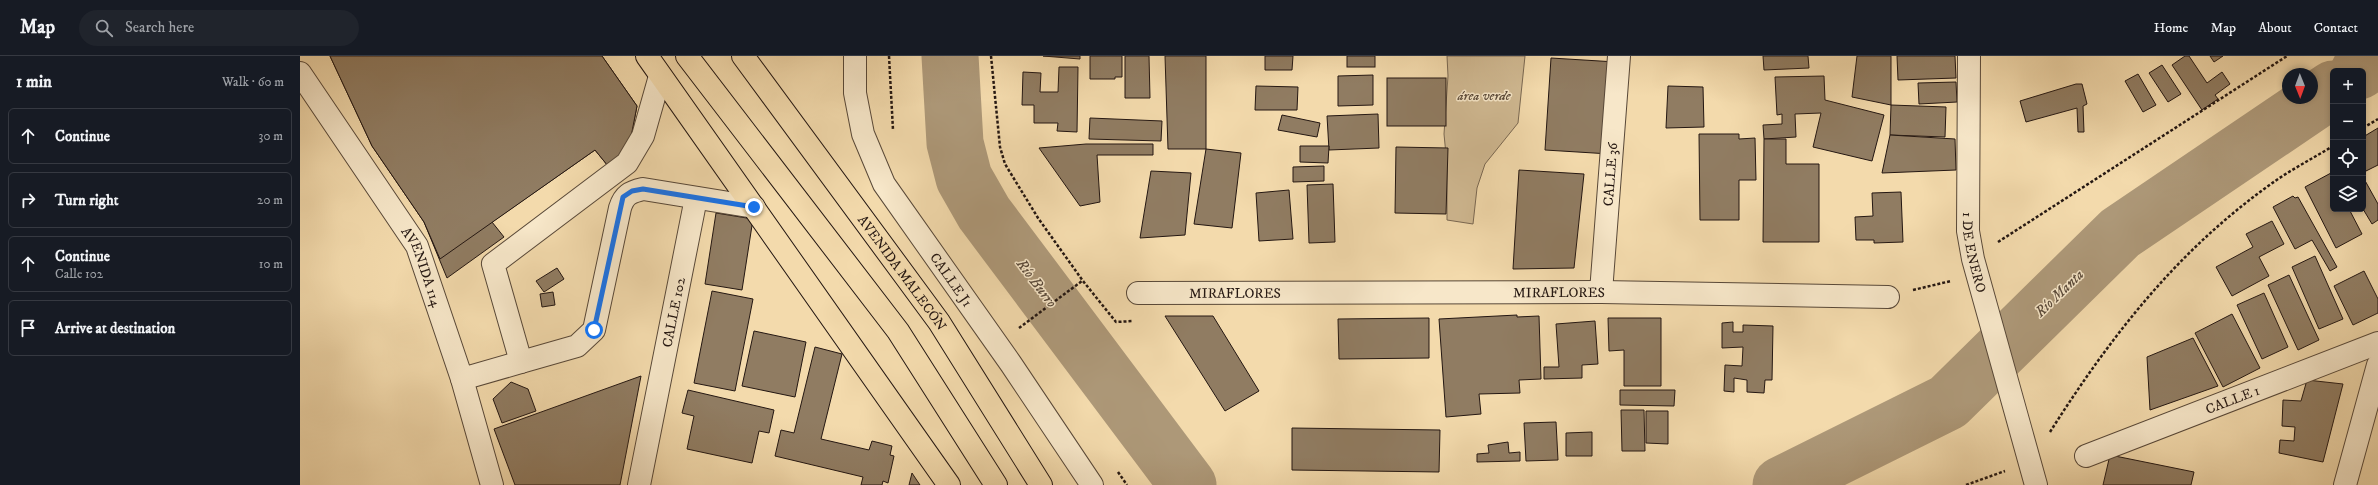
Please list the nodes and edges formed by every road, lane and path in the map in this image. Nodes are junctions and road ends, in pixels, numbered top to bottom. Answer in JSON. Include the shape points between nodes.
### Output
{"nodes":[{"id":1,"x":647,"y":56,"type":"edge"},
{"id":2,"x":687,"y":56,"type":"edge"},
{"id":3,"x":855,"y":56,"type":"edge"},
{"id":4,"x":991,"y":56,"type":"edge"},
{"id":5,"x":1619,"y":56,"type":"edge"},
{"id":6,"x":1969,"y":56,"type":"edge"},
{"id":7,"x":2286,"y":56,"type":"edge"},
{"id":8,"x":748,"y":61,"type":"edge"},
{"id":9,"x":300,"y":73,"type":"edge"},
{"id":10,"x":660,"y":76,"type":"junction"},
{"id":11,"x":2378,"y":119,"type":"edge"},
{"id":12,"x":2366,"y":126,"type":"edge"},
{"id":13,"x":2330,"y":148,"type":"edge"},
{"id":14,"x":696,"y":198,"type":"junction"},
{"id":15,"x":754,"y":207,"type":"junction"},
{"id":16,"x":1977,"y":275,"type":"junction"},
{"id":17,"x":1082,"y":281,"type":"junction"},
{"id":18,"x":1601,"y":292,"type":"junction"},
{"id":19,"x":1138,"y":293,"type":"joint"},
{"id":20,"x":1888,"y":297,"type":"joint"},
{"id":21,"x":1017,"y":330,"type":"dead end"},
{"id":22,"x":2378,"y":343,"type":"edge"},
{"id":23,"x":521,"y":362,"type":"junction"},
{"id":24,"x":2378,"y":365,"type":"edge"},
{"id":25,"x":462,"y":379,"type":"junction"},
{"id":26,"x":2028,"y":453,"type":"junction"},
{"id":27,"x":2086,"y":456,"type":"dead end"},
{"id":28,"x":492,"y":485,"type":"edge"},
{"id":29,"x":639,"y":485,"type":"edge"},
{"id":30,"x":949,"y":485,"type":"edge"},
{"id":31,"x":996,"y":485,"type":"edge"},
{"id":32,"x":1041,"y":485,"type":"edge"},
{"id":33,"x":1092,"y":485,"type":"edge"},
{"id":34,"x":1966,"y":485,"type":"edge"},
{"id":35,"x":2036,"y":485,"type":"edge"},
{"id":36,"x":2345,"y":485,"type":"edge"}],
"edges":[{"from":1,"to":10,"type":"main road"},
{"from":2,"to":31,"type":"main road","via":[[898,331]]},
{"from":3,"to":33,"type":"street","name":"CALLE J1","via":[[855,93],[863,134],[884,184],[1011,364]]},
{"from":4,"to":17,"type":"path","via":[[1000,147],[1005,164],[1017,187]]},
{"from":5,"to":18,"type":"street","name":"CALLE 36"},
{"from":6,"to":16,"type":"street","name":"1 DE ENERO","via":[[1968,231]]},
{"from":7,"to":16,"type":"path"},
{"from":8,"to":32,"type":"main road","name":"AVENIDA MALECÓN","via":[[939,322]]},
{"from":9,"to":25,"type":"street","name":"AVENIDA 114","via":[[417,246]]},
{"from":10,"to":15,"type":"main road"},
{"from":10,"to":23,"type":"street","via":[[643,136],[627,163],[493,264]]},
{"from":11,"to":12,"type":"path"},
{"from":13,"to":26,"type":"path","via":[[2271,184],[2199,243],[2128,319]]},
{"from":14,"to":15,"type":"street"},
{"from":14,"to":23,"type":"street","via":[[643,189],[632,191],[623,197],[594,330],[577,346]]},
{"from":14,"to":29,"type":"street","name":"CALLE 102"},
{"from":15,"to":30,"type":"main road"},
{"from":16,"to":20,"type":"path"},
{"from":16,"to":26,"type":"street","name":"1 DE ENERO"},
{"from":17,"to":19,"type":"path","via":[[1116,322],[1139,321]]},
{"from":17,"to":21,"type":"path"},
{"from":18,"to":19,"type":"street","name":"MIRAFLORES"},
{"from":18,"to":20,"type":"street","name":"MIRAFLORES"},
{"from":22,"to":27,"type":"street","name":"CALLE 1"},
{"from":23,"to":25,"type":"street"},
{"from":24,"to":36,"type":"street"},
{"from":25,"to":28,"type":"street","name":"AVENIDA 114"},
{"from":26,"to":34,"type":"path"},
{"from":26,"to":35,"type":"street","name":"1 DE ENERO"}]}
